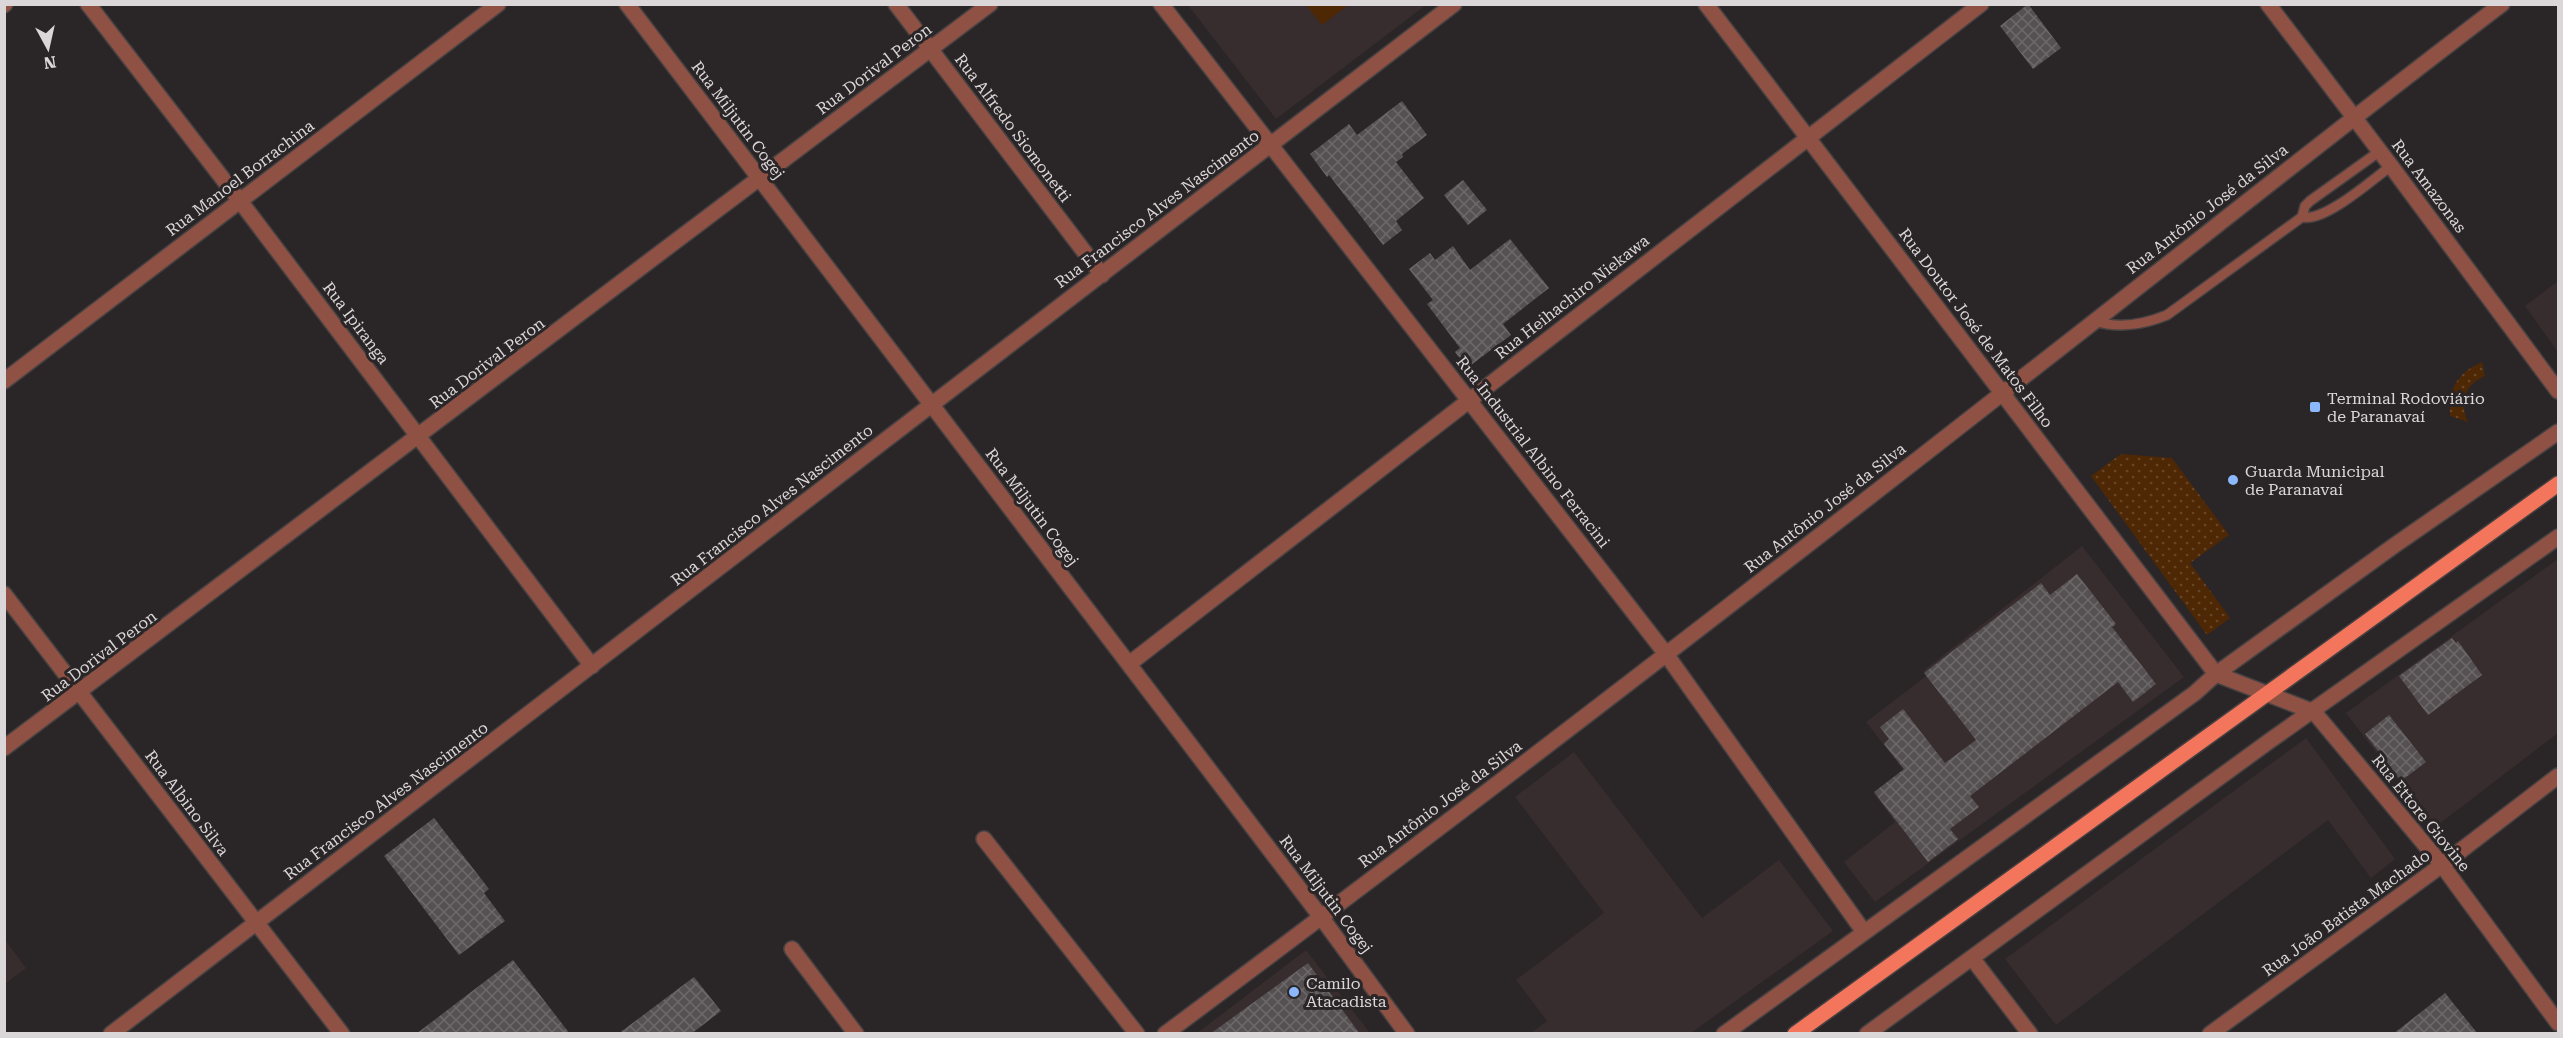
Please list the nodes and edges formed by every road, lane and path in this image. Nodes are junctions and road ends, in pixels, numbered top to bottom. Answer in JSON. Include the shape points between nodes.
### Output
{"nodes":[{"id":1,"x":88,"y":4,"type":"edge"},
{"id":2,"x":498,"y":4,"type":"edge"},
{"id":3,"x":627,"y":4,"type":"edge"},
{"id":4,"x":896,"y":4,"type":"edge"},
{"id":5,"x":990,"y":4,"type":"edge"},
{"id":6,"x":1161,"y":4,"type":"edge"},
{"id":7,"x":1454,"y":4,"type":"edge"},
{"id":8,"x":1706,"y":4,"type":"edge"},
{"id":9,"x":1981,"y":4,"type":"edge"},
{"id":10,"x":2268,"y":4,"type":"edge"},
{"id":11,"x":2502,"y":4,"type":"edge"},
{"id":12,"x":931,"y":49,"type":"junction"},
{"id":13,"x":2354,"y":116,"type":"junction"},
{"id":14,"x":1808,"y":138,"type":"junction"},
{"id":15,"x":1270,"y":146,"type":"junction"},
{"id":16,"x":2380,"y":151,"type":"junction"},
{"id":17,"x":2391,"y":166,"type":"junction"},
{"id":18,"x":760,"y":179,"type":"junction"},
{"id":19,"x":240,"y":201,"type":"junction"},
{"id":20,"x":2302,"y":217,"type":"junction"},
{"id":21,"x":1102,"y":274,"type":"junction"},
{"id":22,"x":2095,"y":321,"type":"junction"},
{"id":23,"x":4,"y":381,"type":"edge"},
{"id":24,"x":2559,"y":391,"type":"edge"},
{"id":25,"x":2003,"y":393,"type":"junction"},
{"id":26,"x":1470,"y":399,"type":"junction"},
{"id":27,"x":932,"y":405,"type":"junction"},
{"id":28,"x":2559,"y":432,"type":"edge"},
{"id":29,"x":419,"y":436,"type":"junction"},
{"id":30,"x":2559,"y":484,"type":"edge"},
{"id":31,"x":2559,"y":537,"type":"edge"},
{"id":32,"x":4,"y":594,"type":"edge"},
{"id":33,"x":1666,"y":654,"type":"junction"},
{"id":34,"x":1129,"y":663,"type":"junction"},
{"id":35,"x":592,"y":666,"type":"junction"},
{"id":36,"x":2216,"y":674,"type":"junction"},
{"id":37,"x":80,"y":693,"type":"junction"},
{"id":38,"x":2265,"y":693,"type":"junction"},
{"id":39,"x":2314,"y":712,"type":"junction"},
{"id":40,"x":4,"y":748,"type":"edge"},
{"id":41,"x":2559,"y":776,"type":"edge"},
{"id":42,"x":984,"y":839,"type":"dead end"},
{"id":43,"x":2442,"y":865,"type":"junction"},
{"id":44,"x":1321,"y":917,"type":"junction"},
{"id":45,"x":256,"y":923,"type":"junction"},
{"id":46,"x":1864,"y":933,"type":"junction"},
{"id":47,"x":792,"y":949,"type":"dead end"},
{"id":48,"x":1972,"y":958,"type":"junction"},
{"id":49,"x":2559,"y":1023,"type":"edge"},
{"id":50,"x":111,"y":1034,"type":"edge"},
{"id":51,"x":342,"y":1034,"type":"edge"},
{"id":52,"x":856,"y":1034,"type":"edge"},
{"id":53,"x":1137,"y":1034,"type":"edge"},
{"id":54,"x":1165,"y":1034,"type":"edge"},
{"id":55,"x":1407,"y":1034,"type":"edge"},
{"id":56,"x":1724,"y":1034,"type":"edge"},
{"id":57,"x":1795,"y":1034,"type":"edge"},
{"id":58,"x":1867,"y":1034,"type":"edge"},
{"id":59,"x":2030,"y":1034,"type":"edge"},
{"id":60,"x":2210,"y":1034,"type":"edge"}],
"edges":[{"from":1,"to":19,"type":"street","name":"Rua Ipiranga"},
{"from":2,"to":19,"type":"street","name":"Rua Manoel Borrachina"},
{"from":3,"to":18,"type":"street","name":"Rua Miljutin Cogej"},
{"from":4,"to":12,"type":"street","name":"Rua Alfredo Siomonetti"},
{"from":5,"to":12,"type":"street","name":"Rua Dorival Peron"},
{"from":6,"to":15,"type":"street","name":"Rua Industrial Albino Ferracini"},
{"from":7,"to":15,"type":"street","name":"Rua Francisco Alves Nascimento"},
{"from":8,"to":14,"type":"street","name":"Rua Doutor José de Matos Filho"},
{"from":9,"to":14,"type":"street","name":"Rua Heihachiro Niekawa"},
{"from":10,"to":13,"type":"street","name":"Rua Amazonas"},
{"from":11,"to":13,"type":"street","name":"Rua Antônio José da Silva"},
{"from":12,"to":18,"type":"street","name":"Rua Dorival Peron"},
{"from":12,"to":21,"type":"street","name":"Rua Alfredo Siomonetti"},
{"from":13,"to":16,"type":"street","name":"Rua Amazonas"},
{"from":13,"to":22,"type":"street","name":"Rua Antônio José da Silva"},
{"from":14,"to":25,"type":"street","name":"Rua Doutor José de Matos Filho"},
{"from":14,"to":26,"type":"street","name":"Rua Heihachiro Niekawa"},
{"from":15,"to":21,"type":"street","name":"Rua Francisco Alves Nascimento"},
{"from":15,"to":26,"type":"street","name":"Rua Industrial Albino Ferracini"},
{"from":16,"to":17,"type":"street","name":"Rua Amazonas"},
{"from":16,"to":20,"type":"lane","via":[[2310,201]]},
{"from":17,"to":20,"type":"lane","via":[[2328,212],[2309,219]]},
{"from":17,"to":24,"type":"street","name":"Rua Amazonas"},
{"from":18,"to":27,"type":"street","name":"Rua Miljutin Cogej"},
{"from":18,"to":29,"type":"street","name":"Rua Dorival Peron"},
{"from":19,"to":23,"type":"street","name":"Rua Manoel Borrachina"},
{"from":19,"to":29,"type":"street","name":"Rua Ipiranga"},
{"from":20,"to":22,"type":"lane","via":[[2167,315],[2149,322]]},
{"from":21,"to":27,"type":"street","name":"Rua Francisco Alves Nascimento"},
{"from":22,"to":25,"type":"street","name":"Rua Antônio José da Silva"},
{"from":25,"to":33,"type":"street","name":"Rua Antônio José da Silva"},
{"from":25,"to":36,"type":"street","name":"Rua Doutor José de Matos Filho"},
{"from":26,"to":33,"type":"street","name":"Rua Industrial Albino Ferracini"},
{"from":26,"to":34,"type":"street","name":"Rua Heihachiro Niekawa"},
{"from":27,"to":34,"type":"street","name":"Rua Miljutin Cogej"},
{"from":27,"to":35,"type":"street","name":"Rua Francisco Alves Nascimento"},
{"from":28,"to":36,"type":"street"},
{"from":29,"to":35,"type":"street","name":"Rua Ipiranga"},
{"from":29,"to":37,"type":"street","name":"Rua Dorival Peron"},
{"from":30,"to":38,"type":"main road"},
{"from":31,"to":39,"type":"street"},
{"from":32,"to":37,"type":"street","name":"Rua Albino Silva"},
{"from":33,"to":44,"type":"street","name":"Rua Antônio José da Silva"},
{"from":33,"to":46,"type":"street","name":"Rua Industrial Albino Ferracini"},
{"from":34,"to":44,"type":"street","name":"Rua Miljutin Cogej"},
{"from":35,"to":45,"type":"street","name":"Rua Francisco Alves Nascimento"},
{"from":36,"to":38,"type":"street","name":"Rua Ettore Giovine"},
{"from":36,"to":46,"type":"street"},
{"from":37,"to":40,"type":"street","name":"Rua Dorival Peron"},
{"from":37,"to":45,"type":"street","name":"Rua Albino Silva"},
{"from":38,"to":39,"type":"street","name":"Rua Ettore Giovine"},
{"from":38,"to":57,"type":"main road"},
{"from":39,"to":43,"type":"street","name":"Rua Ettore Giovine"},
{"from":39,"to":48,"type":"street"},
{"from":41,"to":43,"type":"street","name":"Rua João Batista Machado"},
{"from":42,"to":53,"type":"street"},
{"from":43,"to":49,"type":"street","name":"Rua Ettore Giovine"},
{"from":43,"to":60,"type":"street","name":"Rua João Batista Machado"},
{"from":44,"to":54,"type":"street","name":"Rua Antônio José da Silva"},
{"from":44,"to":55,"type":"street","name":"Rua Miljutin Cogej"},
{"from":45,"to":50,"type":"street","name":"Rua Francisco Alves Nascimento"},
{"from":45,"to":51,"type":"street","name":"Rua Albino Silva"},
{"from":46,"to":56,"type":"street"},
{"from":47,"to":52,"type":"street"},
{"from":48,"to":58,"type":"street"},
{"from":48,"to":59,"type":"street"}]}
